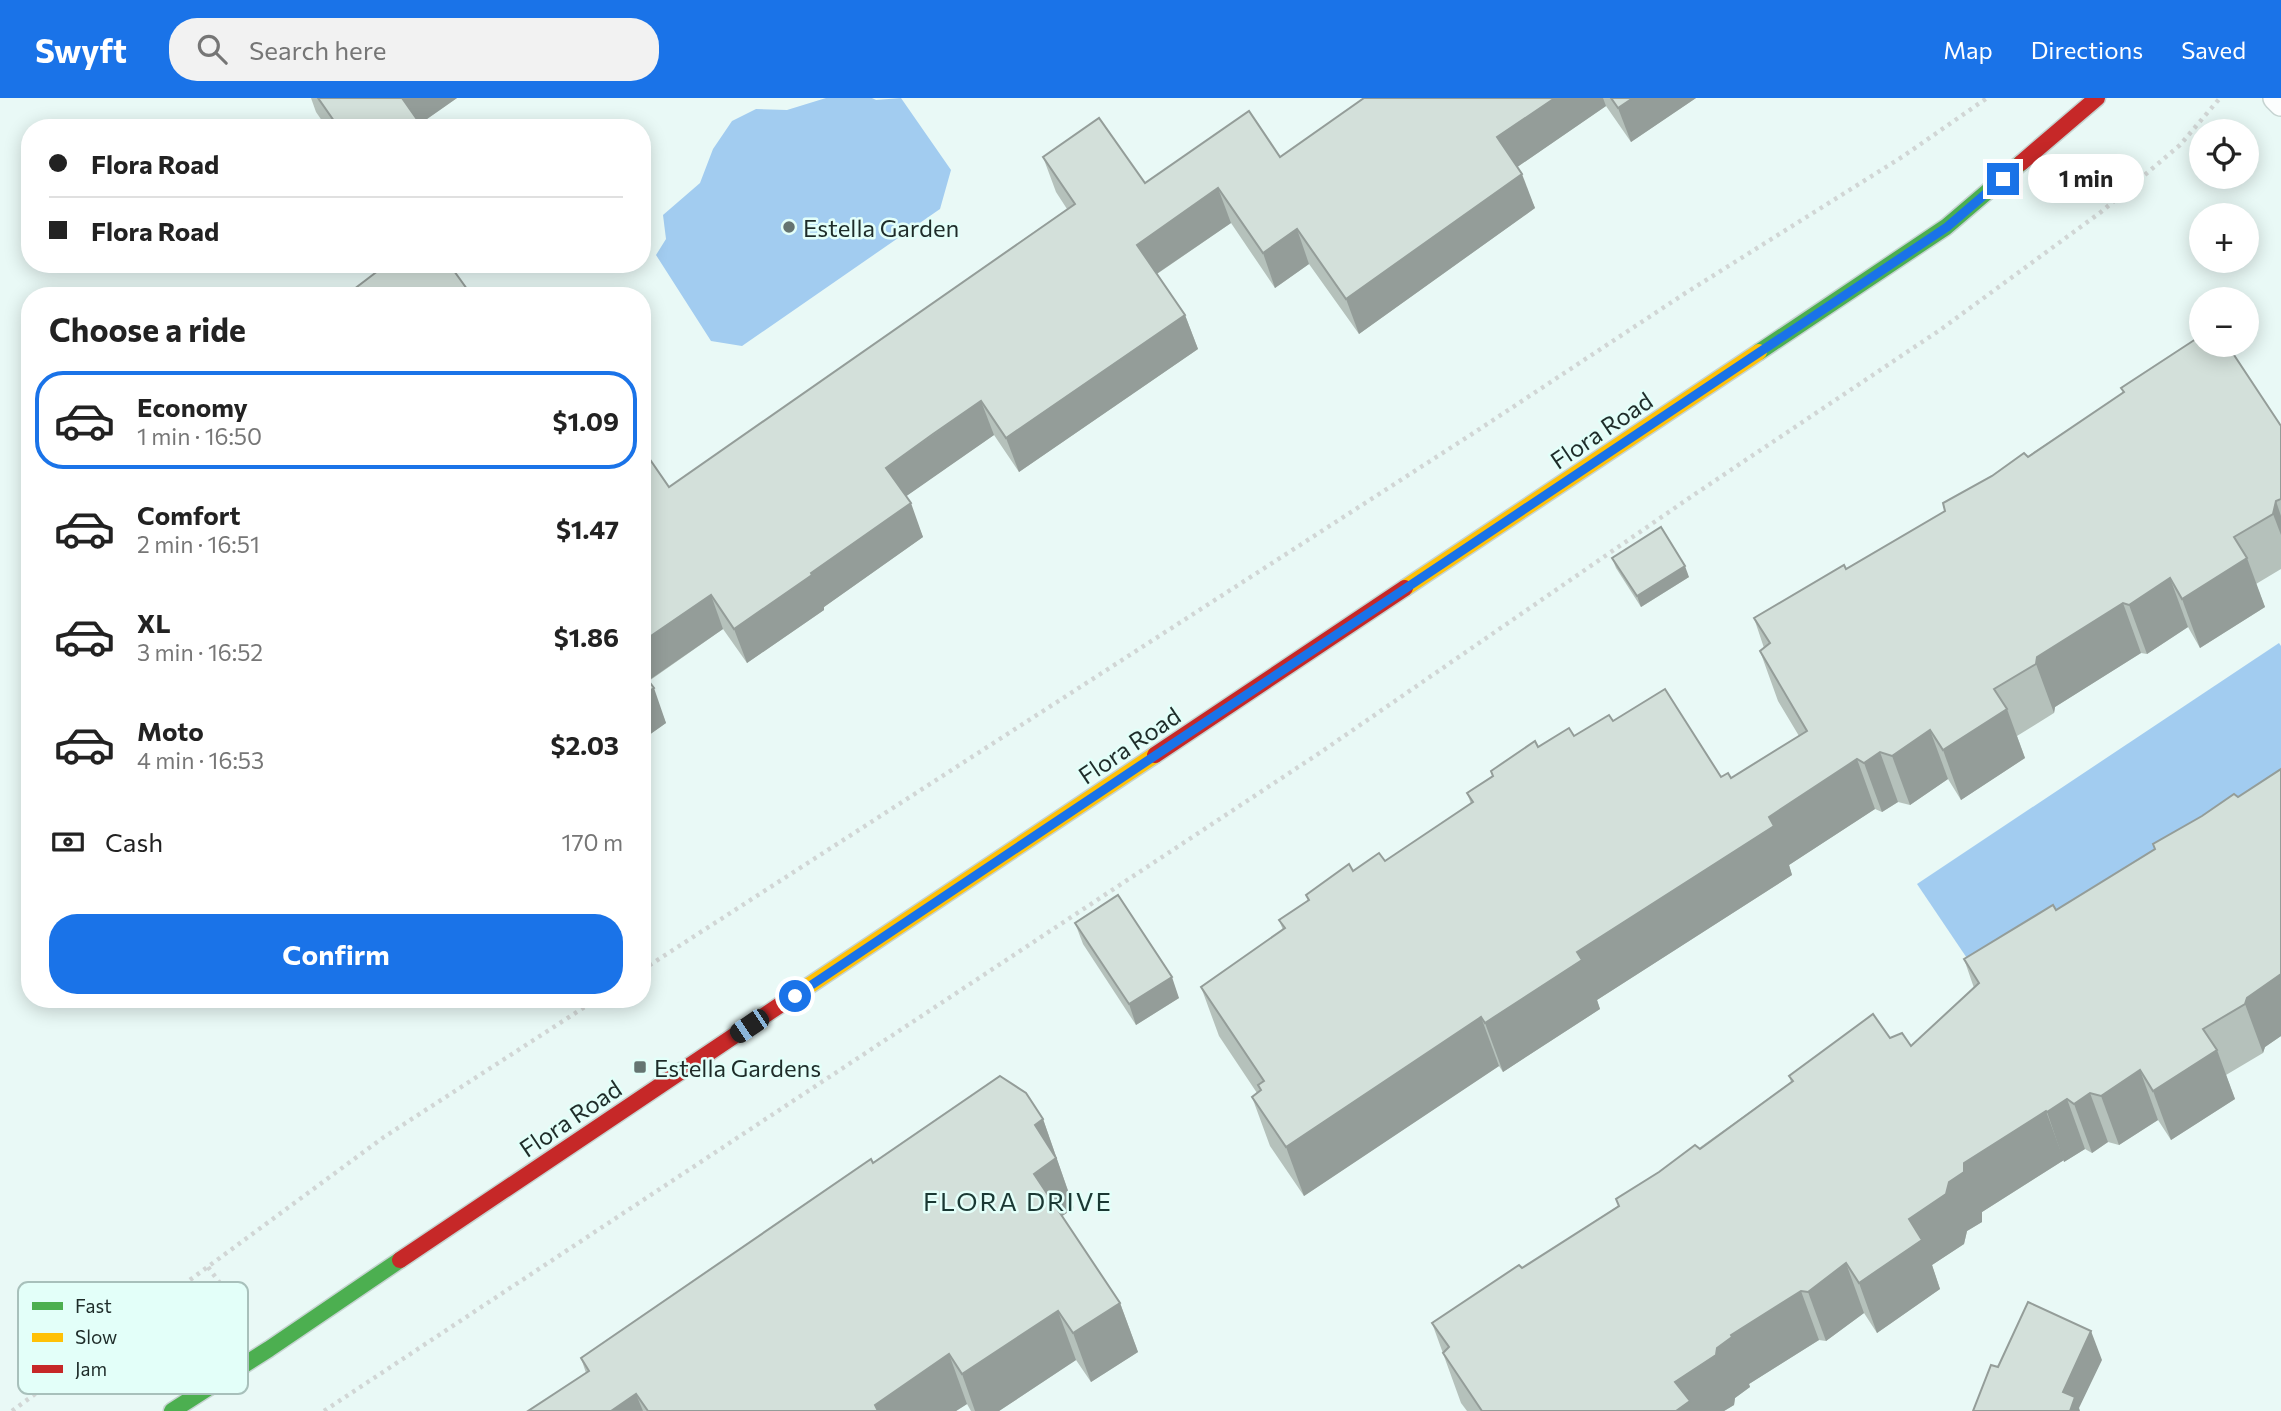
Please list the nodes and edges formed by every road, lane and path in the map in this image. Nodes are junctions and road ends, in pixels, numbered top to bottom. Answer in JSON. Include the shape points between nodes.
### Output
{"nodes":[{"id":1,"x":1987,"y":98,"type":"edge"},
{"id":2,"x":2097,"y":98,"type":"edge"},
{"id":3,"x":2220,"y":98,"type":"edge"},
{"id":4,"x":2274,"y":98,"type":"edge"},
{"id":5,"x":2281,"y":104,"type":"edge"},
{"id":6,"x":651,"y":964,"type":"edge"},
{"id":7,"x":583,"y":1008,"type":"edge"},
{"id":8,"x":187,"y":1282,"type":"edge"},
{"id":9,"x":248,"y":1362,"type":"edge"},
{"id":10,"x":35,"y":1394,"type":"edge"},
{"id":11,"x":199,"y":1394,"type":"edge"},
{"id":12,"x":12,"y":1411,"type":"edge"},
{"id":13,"x":172,"y":1411,"type":"edge"},
{"id":14,"x":324,"y":1411,"type":"edge"}],
"edges":[{"from":1,"to":6,"type":"path","via":[[1902,158],[1684,294]]},
{"from":2,"to":9,"type":"street","name":"Flora Road","via":[[1947,227]]},
{"from":3,"to":14,"type":"path","via":[[2180,145],[2101,212],[1940,330],[1321,752]]},
{"from":4,"to":5,"type":"lane"},
{"from":7,"to":8,"type":"path","via":[[384,1137]]},
{"from":10,"to":12,"type":"path"},
{"from":11,"to":13,"type":"street","name":"Flora Road"}]}
